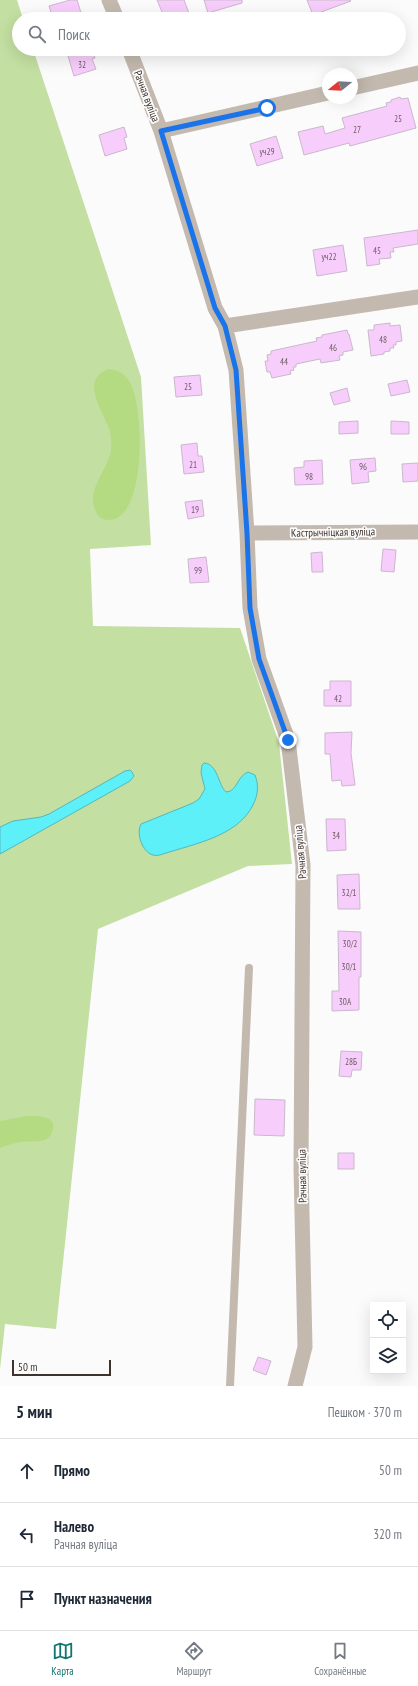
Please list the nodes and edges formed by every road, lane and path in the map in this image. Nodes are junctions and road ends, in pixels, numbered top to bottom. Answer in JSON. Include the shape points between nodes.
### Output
{"nodes":[{"id":1,"x":109,"y":0,"type":"edge"},
{"id":2,"x":114,"y":12,"type":"edge"},
{"id":3,"x":132,"y":56,"type":"edge"},
{"id":4,"x":418,"y":73,"type":"edge"},
{"id":5,"x":358,"y":87,"type":"edge"},
{"id":6,"x":322,"y":94,"type":"edge"},
{"id":7,"x":161,"y":131,"type":"junction"},
{"id":8,"x":418,"y":297,"type":"edge"},
{"id":9,"x":225,"y":326,"type":"junction"},
{"id":10,"x":418,"y":532,"type":"edge"},
{"id":11,"x":247,"y":533,"type":"junction"},
{"id":12,"x":249,"y":968,"type":"dead end"},
{"id":13,"x":230,"y":1386,"type":"edge"},
{"id":14,"x":295,"y":1386,"type":"edge"}],
"edges":[{"from":1,"to":2,"type":"street"},
{"from":3,"to":7,"type":"street","name":"Рачная вуліца"},
{"from":4,"to":5,"type":"street"},
{"from":6,"to":7,"type":"street"},
{"from":7,"to":9,"type":"street","name":"Рачная вуліца","via":[[215,308]]},
{"from":8,"to":9,"type":"street"},
{"from":9,"to":11,"type":"street","name":"Рачная вуліца","via":[[236,370]]},
{"from":10,"to":11,"type":"street","name":"Кастрычніцкая вуліца"},
{"from":11,"to":14,"type":"street","name":"Рачная вуліца","via":[[252,616],[259,659],[288,740],[303,865],[301,1168],[305,1347]]},
{"from":12,"to":13,"type":"lane"}]}
